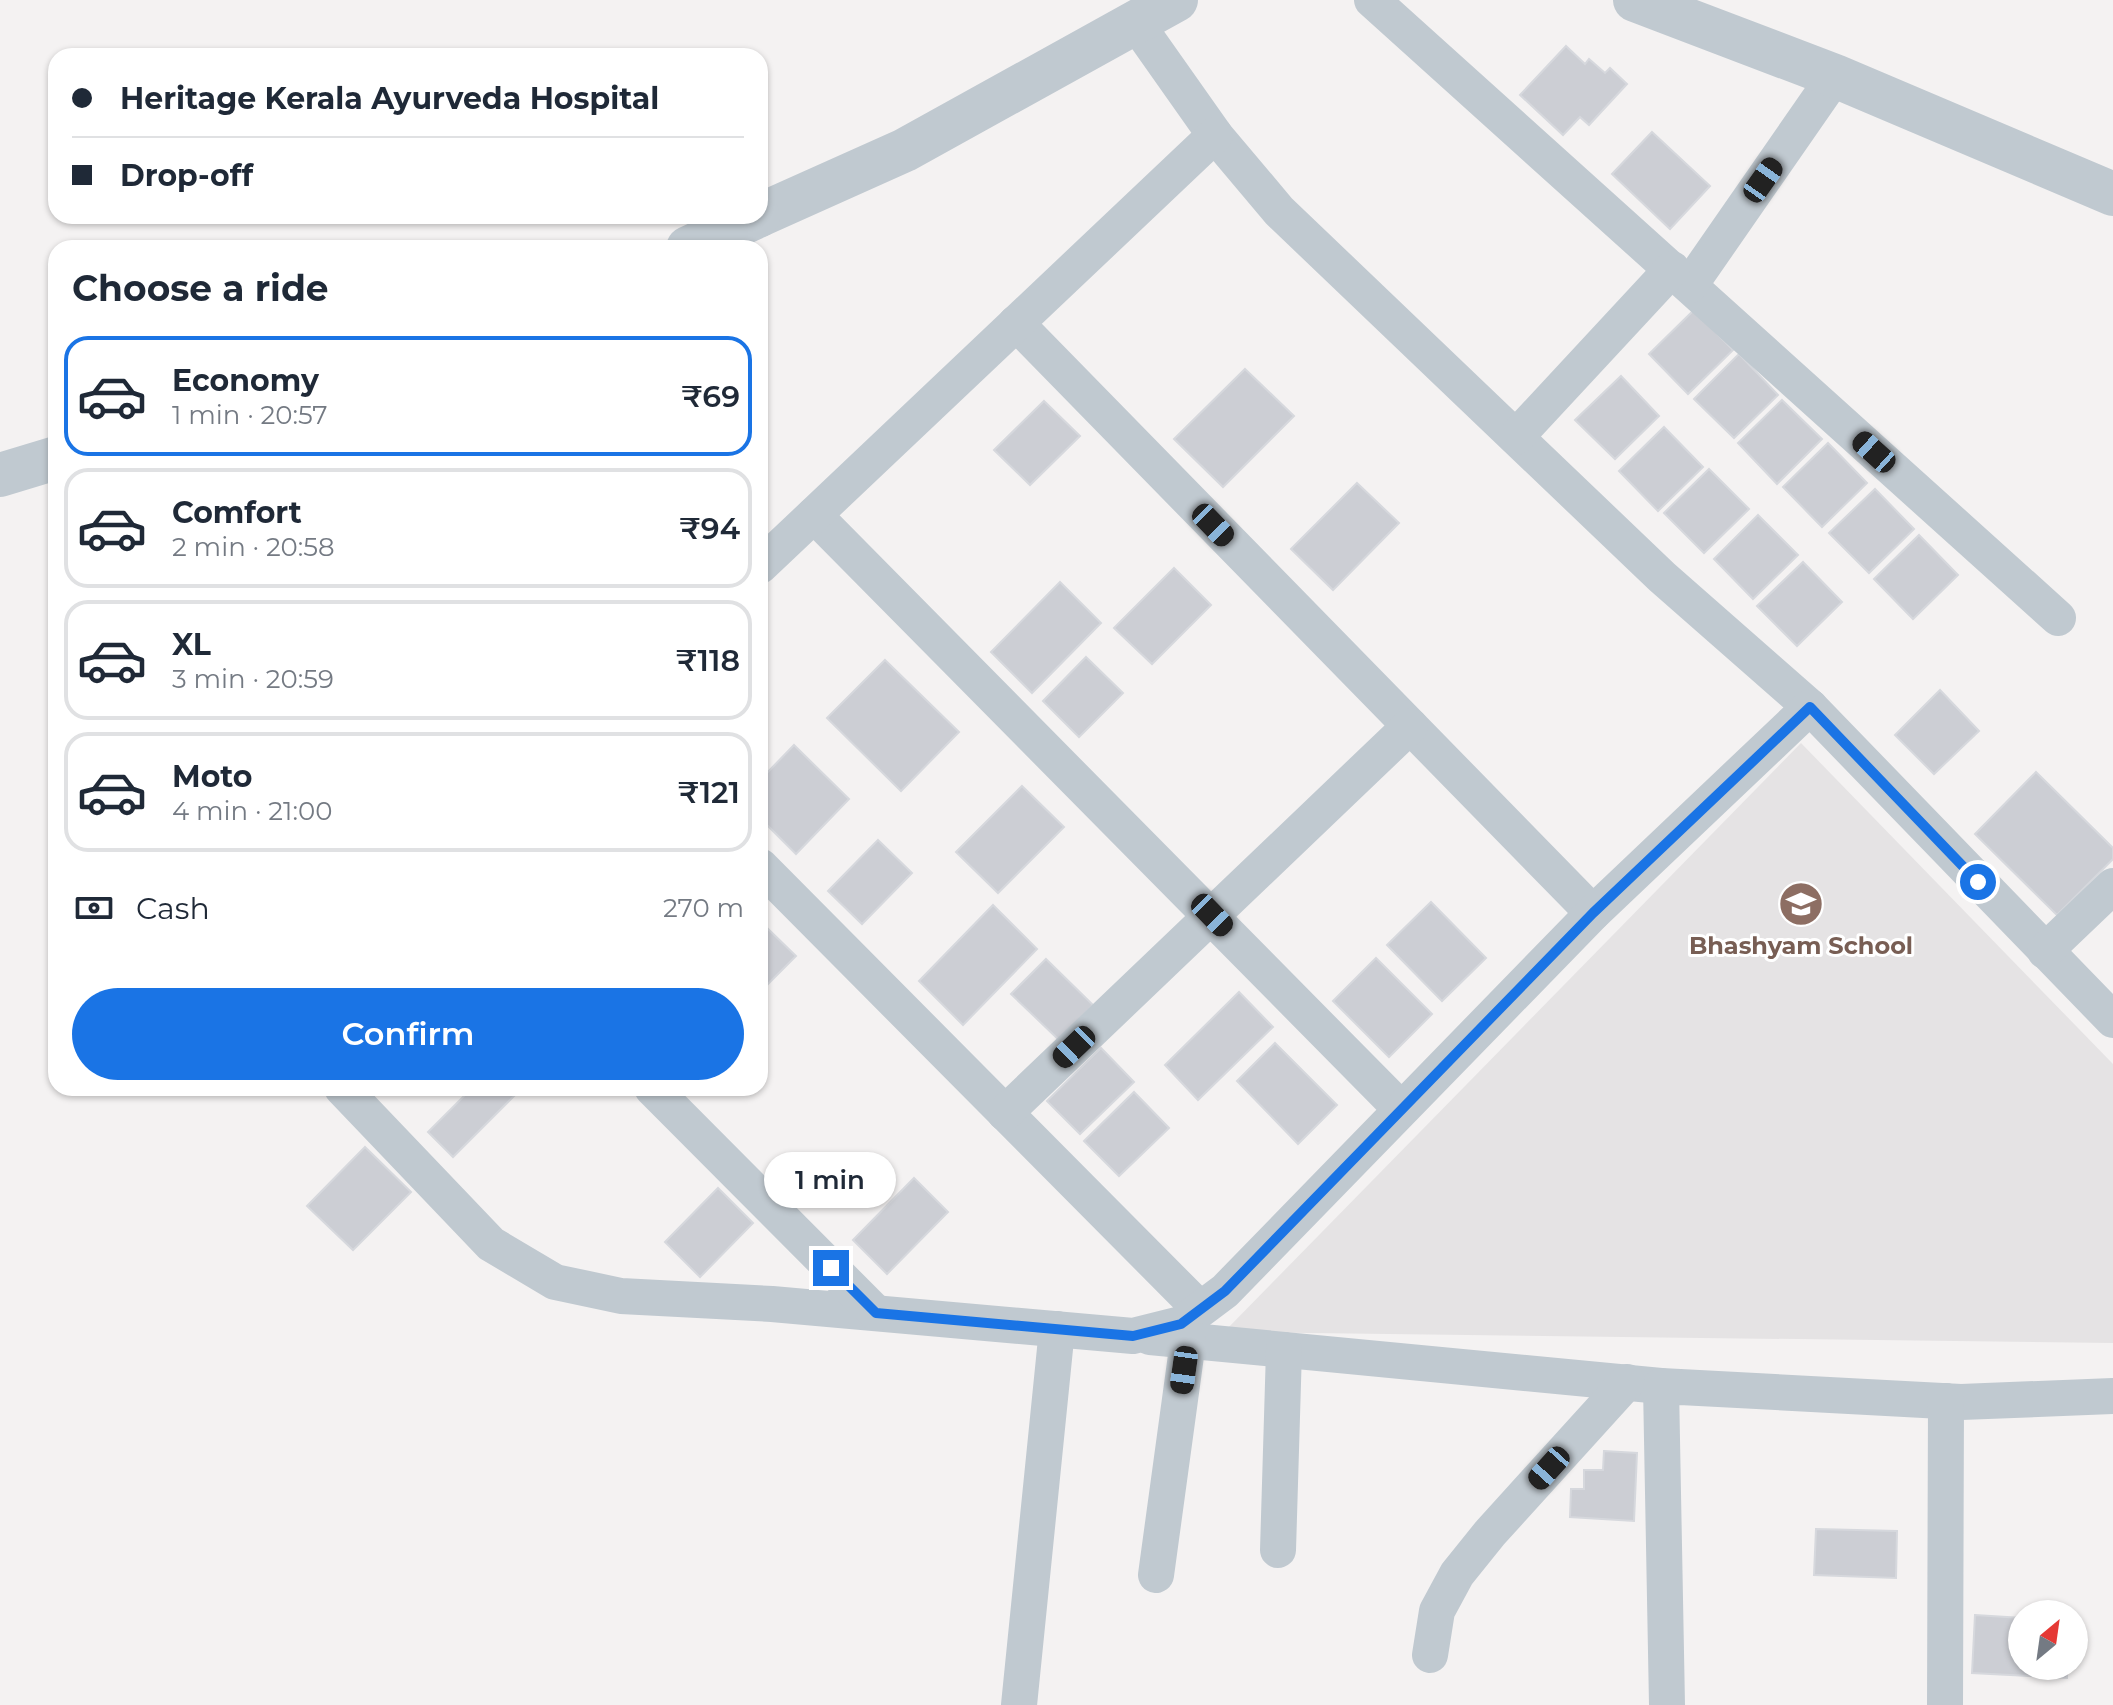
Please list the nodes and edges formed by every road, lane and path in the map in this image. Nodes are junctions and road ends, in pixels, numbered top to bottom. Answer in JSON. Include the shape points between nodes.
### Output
{"nodes":[{"id":1,"x":1176,"y":0,"type":"edge"},
{"id":2,"x":1372,"y":0,"type":"edge"},
{"id":3,"x":1635,"y":0,"type":"edge"},
{"id":4,"x":1136,"y":23,"type":"junction"},
{"id":5,"x":1835,"y":76,"type":"junction"},
{"id":6,"x":1215,"y":135,"type":"junction"},
{"id":7,"x":2113,"y":194,"type":"edge"},
{"id":8,"x":768,"y":212,"type":"edge"},
{"id":9,"x":741,"y":224,"type":"edge"},
{"id":10,"x":706,"y":240,"type":"edge"},
{"id":11,"x":1681,"y":277,"type":"junction"},
{"id":12,"x":1016,"y":323,"type":"junction"},
{"id":13,"x":1516,"y":437,"type":"junction"},
{"id":14,"x":48,"y":460,"type":"edge"},
{"id":15,"x":0,"y":475,"type":"edge"},
{"id":16,"x":814,"y":515,"type":"junction"},
{"id":17,"x":768,"y":558,"type":"edge"},
{"id":18,"x":2058,"y":618,"type":"dead end"},
{"id":19,"x":1810,"y":707,"type":"junction"},
{"id":20,"x":1410,"y":726,"type":"junction"},
{"id":21,"x":768,"y":874,"type":"edge"},
{"id":22,"x":2113,"y":886,"type":"edge"},
{"id":23,"x":1593,"y":913,"type":"junction"},
{"id":24,"x":1212,"y":915,"type":"junction"},
{"id":25,"x":2045,"y":951,"type":"junction"},
{"id":26,"x":2113,"y":1020,"type":"edge"},
{"id":27,"x":350,"y":1096,"type":"edge"},
{"id":28,"x":660,"y":1096,"type":"edge"},
{"id":29,"x":1401,"y":1109,"type":"junction"},
{"id":30,"x":1005,"y":1113,"type":"junction"},
{"id":31,"x":876,"y":1313,"type":"junction"},
{"id":32,"x":1194,"y":1325,"type":"junction"},
{"id":33,"x":1057,"y":1329,"type":"junction"},
{"id":34,"x":1284,"y":1350,"type":"junction"},
{"id":35,"x":1644,"y":1384,"type":"junction"},
{"id":36,"x":2113,"y":1396,"type":"edge"},
{"id":37,"x":1946,"y":1401,"type":"junction"},
{"id":38,"x":1278,"y":1550,"type":"dead end"},
{"id":39,"x":1156,"y":1575,"type":"dead end"},
{"id":40,"x":1430,"y":1655,"type":"dead end"},
{"id":41,"x":1019,"y":1705,"type":"edge"},
{"id":42,"x":1667,"y":1705,"type":"edge"},
{"id":43,"x":1945,"y":1705,"type":"edge"}],
"edges":[{"from":1,"to":4,"type":"street"},
{"from":2,"to":11,"type":"street"},
{"from":3,"to":5,"type":"street"},
{"from":4,"to":6,"type":"street"},
{"from":4,"to":8,"type":"street","via":[[905,150]]},
{"from":5,"to":7,"type":"street"},
{"from":5,"to":11,"type":"street"},
{"from":6,"to":12,"type":"street"},
{"from":6,"to":13,"type":"street","via":[[1279,211]]},
{"from":9,"to":10,"type":"street"},
{"from":11,"to":13,"type":"street"},
{"from":11,"to":18,"type":"street"},
{"from":12,"to":16,"type":"street"},
{"from":12,"to":20,"type":"street"},
{"from":13,"to":19,"type":"street","via":[[1662,577]]},
{"from":14,"to":15,"type":"street"},
{"from":16,"to":17,"type":"street"},
{"from":16,"to":24,"type":"street"},
{"from":19,"to":23,"type":"street"},
{"from":19,"to":25,"type":"street"},
{"from":20,"to":23,"type":"street"},
{"from":20,"to":24,"type":"street"},
{"from":21,"to":30,"type":"street"},
{"from":22,"to":25,"type":"street"},
{"from":23,"to":29,"type":"street"},
{"from":24,"to":29,"type":"street"},
{"from":24,"to":30,"type":"street"},
{"from":25,"to":26,"type":"street"},
{"from":27,"to":31,"type":"street","via":[[491,1244],[555,1282],[621,1296]]},
{"from":28,"to":31,"type":"street"},
{"from":29,"to":32,"type":"street"},
{"from":30,"to":32,"type":"street"},
{"from":31,"to":33,"type":"street"},
{"from":32,"to":33,"type":"street","via":[[1133,1336]]},
{"from":32,"to":34,"type":"street"},
{"from":32,"to":39,"type":"street"},
{"from":33,"to":41,"type":"street"},
{"from":34,"to":35,"type":"street"},
{"from":34,"to":38,"type":"street"},
{"from":35,"to":37,"type":"street"},
{"from":35,"to":40,"type":"street","via":[[1490,1533],[1457,1574],[1437,1611]]},
{"from":35,"to":42,"type":"street"},
{"from":36,"to":37,"type":"street"},
{"from":37,"to":43,"type":"street"}]}
